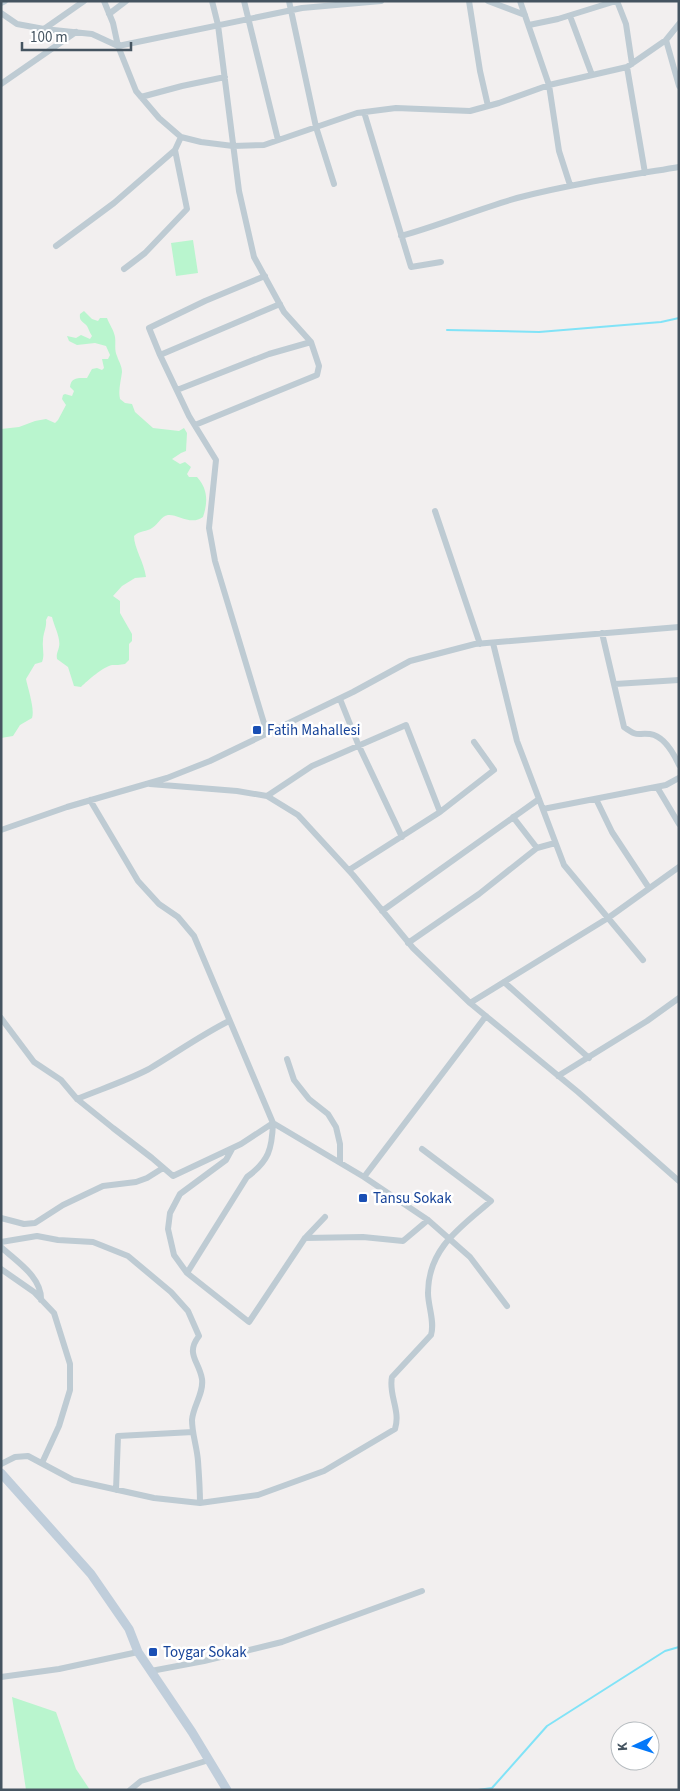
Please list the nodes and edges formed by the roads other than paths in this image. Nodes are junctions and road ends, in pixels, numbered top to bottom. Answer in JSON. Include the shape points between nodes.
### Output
{"nodes":[{"id":1,"x":4,"y":1,"type":"edge"},
{"id":2,"x":84,"y":1,"type":"edge"},
{"id":3,"x":104,"y":1,"type":"edge"},
{"id":4,"x":126,"y":1,"type":"edge"},
{"id":5,"x":212,"y":1,"type":"edge"},
{"id":6,"x":244,"y":1,"type":"edge"},
{"id":7,"x":290,"y":1,"type":"edge"},
{"id":8,"x":382,"y":1,"type":"edge"},
{"id":9,"x":469,"y":1,"type":"edge"},
{"id":10,"x":488,"y":1,"type":"edge"},
{"id":11,"x":520,"y":1,"type":"edge"},
{"id":12,"x":616,"y":1,"type":"edge"},
{"id":13,"x":1,"y":3,"type":"edge"},
{"id":14,"x":292,"y":10,"type":"junction"},
{"id":15,"x":1,"y":13,"type":"edge"},
{"id":16,"x":109,"y":14,"type":"junction"},
{"id":17,"x":525,"y":15,"type":"junction"},
{"id":18,"x":570,"y":16,"type":"junction"},
{"id":19,"x":248,"y":19,"type":"junction"},
{"id":20,"x":679,"y":24,"type":"edge"},
{"id":21,"x":218,"y":25,"type":"junction"},
{"id":22,"x":528,"y":25,"type":"junction"},
{"id":23,"x":44,"y":29,"type":"junction"},
{"id":24,"x":76,"y":32,"type":"junction"},
{"id":25,"x":666,"y":40,"type":"junction"},
{"id":26,"x":118,"y":46,"type":"junction"},
{"id":27,"x":630,"y":66,"type":"junction"},
{"id":28,"x":592,"y":75,"type":"junction"},
{"id":29,"x":225,"y":77,"type":"junction"},
{"id":30,"x":1,"y":84,"type":"edge"},
{"id":31,"x":549,"y":85,"type":"junction"},
{"id":32,"x":679,"y":86,"type":"edge"},
{"id":33,"x":141,"y":97,"type":"junction"},
{"id":34,"x":488,"y":106,"type":"junction"},
{"id":35,"x":364,"y":112,"type":"junction"},
{"id":36,"x":316,"y":127,"type":"junction"},
{"id":37,"x":182,"y":137,"type":"junction"},
{"id":38,"x":278,"y":140,"type":"junction"},
{"id":39,"x":233,"y":146,"type":"junction"},
{"id":40,"x":175,"y":150,"type":"junction"},
{"id":41,"x":679,"y":167,"type":"edge"},
{"id":42,"x":645,"y":172,"type":"junction"},
{"id":43,"x":334,"y":184,"type":"dead end"},
{"id":44,"x":570,"y":185,"type":"junction"},
{"id":45,"x":401,"y":236,"type":"junction"},
{"id":46,"x":56,"y":246,"type":"dead end"},
{"id":47,"x":440,"y":262,"type":"dead end"},
{"id":48,"x":124,"y":270,"type":"dead end"},
{"id":49,"x":265,"y":276,"type":"junction"},
{"id":50,"x":280,"y":304,"type":"junction"},
{"id":51,"x":311,"y":342,"type":"junction"},
{"id":52,"x":160,"y":355,"type":"junction"},
{"id":53,"x":176,"y":390,"type":"junction"},
{"id":54,"x":195,"y":425,"type":"junction"},
{"id":55,"x":434,"y":511,"type":"dead end"},
{"id":56,"x":679,"y":627,"type":"edge"},
{"id":57,"x":602,"y":633,"type":"junction"},
{"id":58,"x":493,"y":642,"type":"junction"},
{"id":59,"x":480,"y":644,"type":"junction"},
{"id":60,"x":679,"y":680,"type":"edge"},
{"id":61,"x":615,"y":684,"type":"junction"},
{"id":62,"x":340,"y":699,"type":"junction"},
{"id":63,"x":267,"y":733,"type":"junction"},
{"id":64,"x":474,"y":742,"type":"dead end"},
{"id":65,"x":358,"y":744,"type":"junction"},
{"id":66,"x":679,"y":765,"type":"edge"},
{"id":67,"x":679,"y":778,"type":"edge"},
{"id":68,"x":146,"y":784,"type":"junction"},
{"id":69,"x":657,"y":787,"type":"junction"},
{"id":70,"x":267,"y":796,"type":"junction"},
{"id":71,"x":539,"y":799,"type":"junction"},
{"id":72,"x":596,"y":799,"type":"junction"},
{"id":73,"x":90,"y":800,"type":"junction"},
{"id":74,"x":543,"y":810,"type":"junction"},
{"id":75,"x":440,"y":812,"type":"junction"},
{"id":76,"x":513,"y":817,"type":"junction"},
{"id":77,"x":679,"y":824,"type":"edge"},
{"id":78,"x":1,"y":830,"type":"edge"},
{"id":79,"x":402,"y":837,"type":"junction"},
{"id":80,"x":556,"y":843,"type":"junction"},
{"id":81,"x":537,"y":848,"type":"junction"},
{"id":82,"x":679,"y":867,"type":"edge"},
{"id":83,"x":349,"y":870,"type":"junction"},
{"id":84,"x":649,"y":888,"type":"junction"},
{"id":85,"x":382,"y":910,"type":"junction"},
{"id":86,"x":608,"y":918,"type":"junction"},
{"id":87,"x":408,"y":943,"type":"junction"},
{"id":88,"x":643,"y":960,"type":"dead end"},
{"id":89,"x":504,"y":982,"type":"junction"},
{"id":90,"x":679,"y":998,"type":"edge"},
{"id":91,"x":470,"y":1003,"type":"junction"},
{"id":92,"x":486,"y":1016,"type":"junction"},
{"id":93,"x":1,"y":1018,"type":"edge"},
{"id":94,"x":229,"y":1021,"type":"junction"},
{"id":95,"x":589,"y":1058,"type":"junction"},
{"id":96,"x":287,"y":1059,"type":"dead end"},
{"id":97,"x":558,"y":1076,"type":"junction"},
{"id":98,"x":77,"y":1099,"type":"junction"},
{"id":99,"x":274,"y":1123,"type":"junction"},
{"id":100,"x":232,"y":1149,"type":"junction"},
{"id":101,"x":422,"y":1149,"type":"dead end"},
{"id":102,"x":340,"y":1162,"type":"junction"},
{"id":103,"x":164,"y":1168,"type":"junction"},
{"id":104,"x":364,"y":1177,"type":"junction"},
{"id":105,"x":679,"y":1181,"type":"edge"},
{"id":106,"x":324,"y":1217,"type":"dead end"},
{"id":107,"x":1,"y":1218,"type":"edge"},
{"id":108,"x":428,"y":1220,"type":"junction"},
{"id":109,"x":304,"y":1238,"type":"junction"},
{"id":110,"x":448,"y":1238,"type":"junction"},
{"id":111,"x":1,"y":1242,"type":"edge"},
{"id":112,"x":1,"y":1247,"type":"edge"},
{"id":113,"x":1,"y":1270,"type":"edge"},
{"id":114,"x":187,"y":1273,"type":"junction"},
{"id":115,"x":42,"y":1300,"type":"junction"},
{"id":116,"x":507,"y":1306,"type":"dead end"},
{"id":117,"x":193,"y":1432,"type":"junction"},
{"id":118,"x":42,"y":1463,"type":"junction"},
{"id":119,"x":1,"y":1464,"type":"edge"},
{"id":120,"x":1,"y":1473,"type":"edge"},
{"id":121,"x":116,"y":1490,"type":"junction"},
{"id":122,"x":200,"y":1504,"type":"junction"},
{"id":123,"x":422,"y":1591,"type":"dead end"},
{"id":124,"x":138,"y":1652,"type":"junction"},
{"id":125,"x":151,"y":1671,"type":"junction"},
{"id":126,"x":1,"y":1677,"type":"edge"},
{"id":127,"x":209,"y":1760,"type":"junction"},
{"id":128,"x":130,"y":1790,"type":"edge"},
{"id":129,"x":227,"y":1790,"type":"edge"}],
"edges":[{"from":1,"to":13,"type":"street"},
{"from":2,"to":23,"type":"street"},
{"from":3,"to":16,"type":"street"},
{"from":4,"to":16,"type":"street"},
{"from":5,"to":21,"type":"street"},
{"from":6,"to":19,"type":"street"},
{"from":7,"to":14,"type":"street"},
{"from":8,"to":14,"type":"street"},
{"from":9,"to":34,"type":"street"},
{"from":10,"to":17,"type":"street"},
{"from":11,"to":17,"type":"street"},
{"from":12,"to":18,"type":"street"},
{"from":12,"to":27,"type":"street","via":[[626,24]]},
{"from":14,"to":19,"type":"street"},
{"from":14,"to":36,"type":"street"},
{"from":15,"to":23,"type":"street","via":[[17,24]]},
{"from":16,"to":26,"type":"street"},
{"from":17,"to":22,"type":"street"},
{"from":18,"to":22,"type":"street"},
{"from":18,"to":28,"type":"street"},
{"from":19,"to":21,"type":"street"},
{"from":19,"to":38,"type":"street"},
{"from":20,"to":25,"type":"street"},
{"from":21,"to":26,"type":"street"},
{"from":21,"to":29,"type":"street"},
{"from":22,"to":31,"type":"street"},
{"from":23,"to":24,"type":"street"},
{"from":24,"to":26,"type":"street","via":[[92,34]]},
{"from":24,"to":30,"type":"street"},
{"from":25,"to":27,"type":"street"},
{"from":25,"to":32,"type":"street"},
{"from":26,"to":33,"type":"street"},
{"from":27,"to":28,"type":"street"},
{"from":27,"to":42,"type":"street"},
{"from":28,"to":31,"type":"street"},
{"from":29,"to":33,"type":"street"},
{"from":29,"to":39,"type":"street"},
{"from":31,"to":34,"type":"street"},
{"from":31,"to":44,"type":"street","via":[[559,151]]},
{"from":33,"to":37,"type":"street"},
{"from":34,"to":35,"type":"street","via":[[470,111],[396,108]]},
{"from":35,"to":36,"type":"street"},
{"from":35,"to":45,"type":"street"},
{"from":36,"to":38,"type":"street"},
{"from":36,"to":43,"type":"street"},
{"from":37,"to":39,"type":"street"},
{"from":37,"to":40,"type":"street"},
{"from":38,"to":39,"type":"street","via":[[264,145]]},
{"from":39,"to":49,"type":"street","via":[[238,190],[254,257]]},
{"from":40,"to":46,"type":"street","via":[[114,203]]},
{"from":40,"to":48,"type":"street","via":[[187,209]]},
{"from":41,"to":42,"type":"street"},
{"from":42,"to":44,"type":"street"},
{"from":44,"to":45,"type":"street"},
{"from":45,"to":47,"type":"street","via":[[411,267]]},
{"from":49,"to":50,"type":"street"},
{"from":49,"to":52,"type":"street","via":[[149,328]]},
{"from":50,"to":51,"type":"street"},
{"from":50,"to":52,"type":"street"},
{"from":51,"to":53,"type":"street","via":[[269,354]]},
{"from":51,"to":54,"type":"street","via":[[319,366],[318,375]]},
{"from":52,"to":53,"type":"street"},
{"from":53,"to":54,"type":"street"},
{"from":54,"to":63,"type":"street","via":[[216,460],[209,528],[215,560]]},
{"from":55,"to":59,"type":"street"},
{"from":56,"to":57,"type":"street"},
{"from":57,"to":58,"type":"street"},
{"from":57,"to":61,"type":"street"},
{"from":58,"to":59,"type":"street"},
{"from":58,"to":71,"type":"street","via":[[517,742]]},
{"from":59,"to":62,"type":"street","via":[[410,661]]},
{"from":60,"to":61,"type":"street"},
{"from":61,"to":66,"type":"street","via":[[624,727],[635,735],[658,737],[674,754]]},
{"from":62,"to":63,"type":"street"},
{"from":62,"to":65,"type":"street"},
{"from":63,"to":68,"type":"street","via":[[210,761]]},
{"from":64,"to":75,"type":"street","via":[[494,770]]},
{"from":65,"to":70,"type":"street","via":[[312,766]]},
{"from":65,"to":75,"type":"street","via":[[406,725]]},
{"from":65,"to":79,"type":"street"},
{"from":67,"to":69,"type":"street"},
{"from":68,"to":70,"type":"street"},
{"from":68,"to":73,"type":"street"},
{"from":69,"to":72,"type":"street"},
{"from":69,"to":77,"type":"street"},
{"from":70,"to":83,"type":"street","via":[[298,815]]},
{"from":71,"to":74,"type":"street"},
{"from":71,"to":76,"type":"street"},
{"from":72,"to":74,"type":"street"},
{"from":72,"to":84,"type":"street","via":[[612,832]]},
{"from":73,"to":78,"type":"street"},
{"from":73,"to":94,"type":"street","via":[[138,881],[194,936]]},
{"from":74,"to":80,"type":"street"},
{"from":75,"to":79,"type":"street"},
{"from":76,"to":81,"type":"street"},
{"from":76,"to":85,"type":"street"},
{"from":79,"to":83,"type":"street"},
{"from":80,"to":81,"type":"street"},
{"from":80,"to":86,"type":"street","via":[[564,865]]},
{"from":81,"to":87,"type":"street","via":[[479,894]]},
{"from":82,"to":84,"type":"street"},
{"from":83,"to":85,"type":"street"},
{"from":84,"to":86,"type":"street"},
{"from":85,"to":87,"type":"street"},
{"from":86,"to":88,"type":"street"},
{"from":86,"to":89,"type":"street"},
{"from":87,"to":91,"type":"street"},
{"from":89,"to":91,"type":"street"},
{"from":89,"to":95,"type":"street"},
{"from":90,"to":95,"type":"street"},
{"from":91,"to":92,"type":"street"},
{"from":92,"to":97,"type":"street"},
{"from":92,"to":104,"type":"street"},
{"from":93,"to":98,"type":"street","via":[[34,1062],[61,1080]]},
{"from":94,"to":98,"type":"street","via":[[131,1078]]},
{"from":94,"to":99,"type":"street"},
{"from":95,"to":97,"type":"street"},
{"from":96,"to":102,"type":"street","via":[[294,1080],[328,1114],[336,1127]]},
{"from":97,"to":105,"type":"street"},
{"from":98,"to":103,"type":"street"},
{"from":99,"to":100,"type":"street"},
{"from":99,"to":102,"type":"street"},
{"from":99,"to":114,"type":"street","via":[[267,1158],[247,1177]]},
{"from":100,"to":103,"type":"street","via":[[173,1176]]},
{"from":100,"to":114,"type":"street","via":[[226,1160],[180,1194],[170,1213],[168,1229],[174,1255]]},
{"from":101,"to":110,"type":"street","via":[[492,1201]]},
{"from":102,"to":104,"type":"street"},
{"from":103,"to":107,"type":"street","via":[[136,1182],[103,1186],[62,1204],[35,1223],[24,1224]]},
{"from":104,"to":108,"type":"street"},
{"from":106,"to":109,"type":"street"},
{"from":108,"to":109,"type":"street","via":[[403,1241],[363,1237]]},
{"from":108,"to":110,"type":"street"},
{"from":109,"to":114,"type":"street","via":[[249,1322]]},
{"from":110,"to":116,"type":"street","via":[[470,1257]]},
{"from":110,"to":122,"type":"street","via":[[440,1248],[430,1275],[431,1335],[392,1377],[390,1384],[397,1416],[395,1429],[324,1471],[258,1495]]},
{"from":111,"to":117,"type":"street","via":[[37,1236],[93,1242],[128,1256],[171,1292],[188,1311],[199,1336],[193,1353],[202,1379],[192,1417]]},
{"from":112,"to":115,"type":"street","via":[[34,1278],[42,1290]]},
{"from":113,"to":115,"type":"street"},
{"from":115,"to":118,"type":"street","via":[[54,1313],[70,1364],[70,1390]]},
{"from":117,"to":121,"type":"street","via":[[118,1436]]},
{"from":117,"to":122,"type":"street"},
{"from":118,"to":119,"type":"street","via":[[28,1456],[15,1457]]},
{"from":118,"to":121,"type":"street","via":[[73,1480]]},
{"from":120,"to":124,"type":"street","via":[[91,1574],[129,1629]]},
{"from":121,"to":122,"type":"street"},
{"from":123,"to":125,"type":"street","via":[[282,1642]]},
{"from":124,"to":125,"type":"street"},
{"from":124,"to":126,"type":"street","via":[[59,1669]]},
{"from":125,"to":127,"type":"street"},
{"from":127,"to":128,"type":"street","via":[[141,1781]]},
{"from":127,"to":129,"type":"street"}]}
